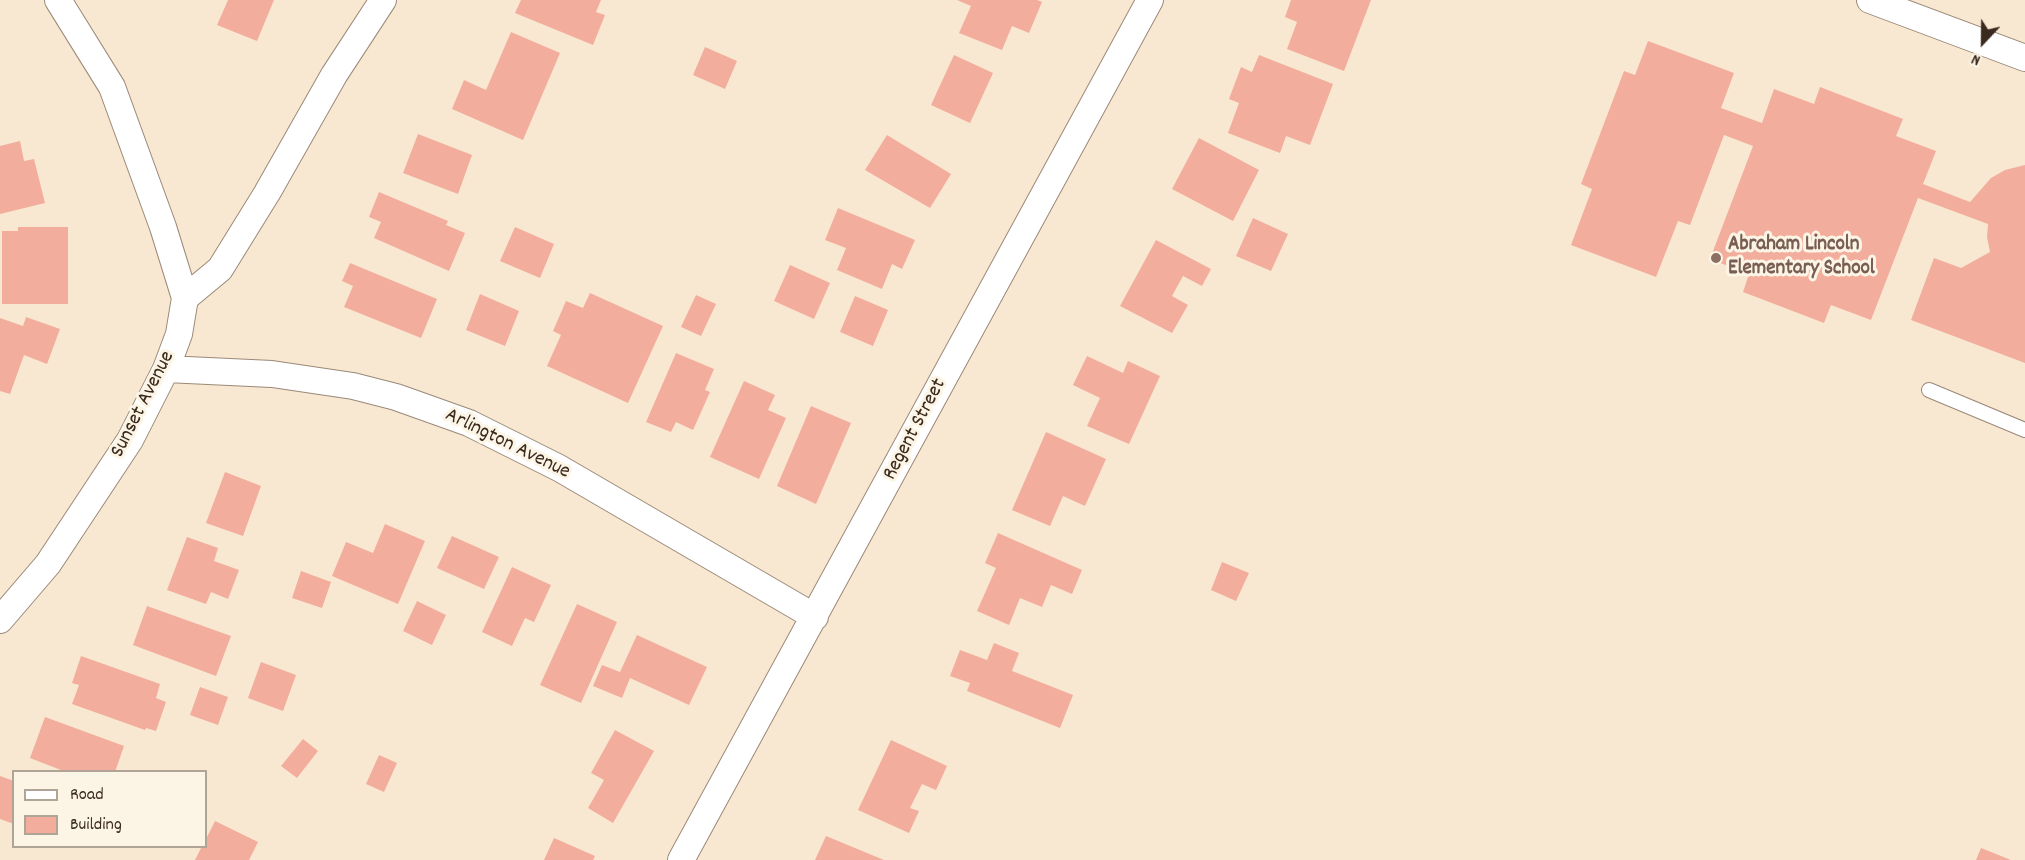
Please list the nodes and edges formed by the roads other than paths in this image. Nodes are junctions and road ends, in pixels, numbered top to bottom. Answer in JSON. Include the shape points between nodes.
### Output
{"nodes":[{"id":1,"x":58,"y":0,"type":"edge"},
{"id":2,"x":383,"y":0,"type":"edge"},
{"id":3,"x":1150,"y":0,"type":"edge"},
{"id":4,"x":1870,"y":0,"type":"edge"},
{"id":5,"x":2025,"y":58,"type":"edge"},
{"id":6,"x":185,"y":298,"type":"junction"},
{"id":7,"x":166,"y":369,"type":"junction"},
{"id":8,"x":1929,"y":390,"type":"dead end"},
{"id":9,"x":2025,"y":430,"type":"edge"},
{"id":10,"x":815,"y":617,"type":"junction"},
{"id":11,"x":0,"y":620,"type":"edge"},
{"id":12,"x":681,"y":860,"type":"edge"}],
"edges":[{"from":1,"to":6,"type":"street","via":[[112,87]]},
{"from":2,"to":6,"type":"street","via":[[334,75],[220,269]]},
{"from":3,"to":10,"type":"street","name":"Regent Street"},
{"from":4,"to":5,"type":"street"},
{"from":6,"to":7,"type":"street","name":"Sunset Avenue","via":[[179,334]]},
{"from":7,"to":10,"type":"street","name":"Arlington Avenue","via":[[272,374],[353,386],[469,423],[558,468]]},
{"from":7,"to":11,"type":"street","name":"Sunset Avenue","via":[[130,440],[81,515],[48,564]]},
{"from":8,"to":9,"type":"lane"},
{"from":10,"to":12,"type":"street","name":"Regent Street"}]}
